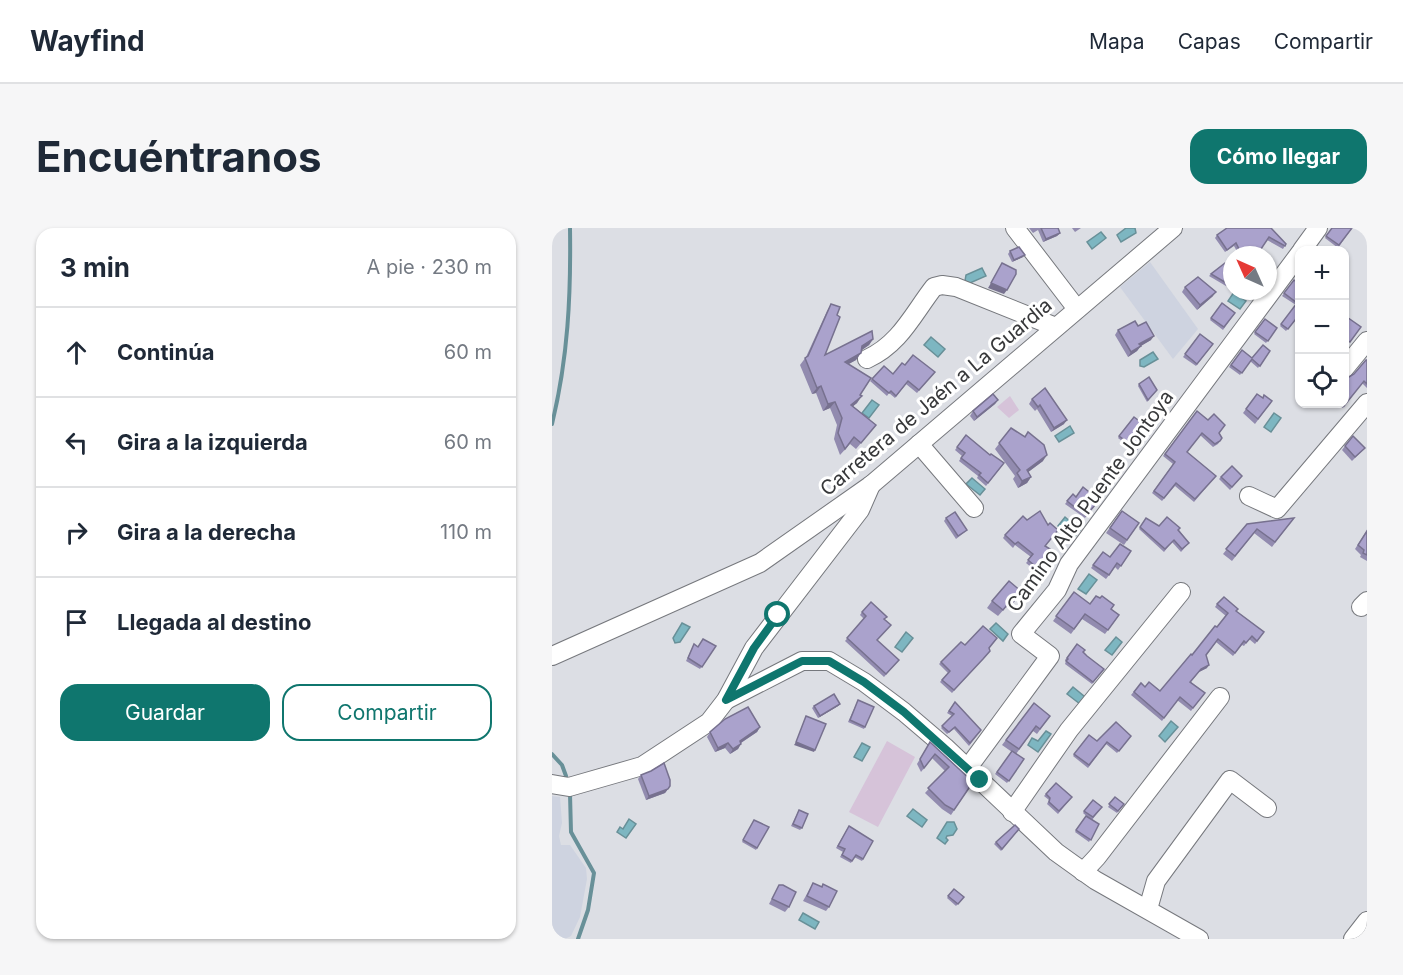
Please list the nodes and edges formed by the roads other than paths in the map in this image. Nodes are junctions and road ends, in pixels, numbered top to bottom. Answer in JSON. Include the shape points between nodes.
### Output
{"nodes":[{"id":1,"x":1015,"y":228,"type":"edge"},
{"id":2,"x":1173,"y":228,"type":"edge"},
{"id":3,"x":1318,"y":228,"type":"edge"},
{"id":4,"x":1305,"y":246,"type":"edge"},
{"id":5,"x":1295,"y":260,"type":"edge"},
{"id":6,"x":1077,"y":309,"type":"junction"},
{"id":7,"x":1056,"y":327,"type":"junction"},
{"id":8,"x":1367,"y":341,"type":"edge"},
{"id":9,"x":867,"y":359,"type":"dead end"},
{"id":10,"x":1349,"y":363,"type":"edge"},
{"id":11,"x":1367,"y":403,"type":"edge"},
{"id":12,"x":919,"y":444,"type":"junction"},
{"id":13,"x":871,"y":484,"type":"junction"},
{"id":14,"x":1249,"y":496,"type":"dead end"},
{"id":15,"x":974,"y":507,"type":"dead end"},
{"id":16,"x":1181,"y":591,"type":"dead end"},
{"id":17,"x":552,"y":656,"type":"edge"},
{"id":18,"x":1220,"y":697,"type":"dead end"},
{"id":19,"x":726,"y":700,"type":"junction"},
{"id":20,"x":968,"y":768,"type":"junction"},
{"id":21,"x":552,"y":784,"type":"edge"},
{"id":22,"x":1268,"y":808,"type":"dead end"},
{"id":23,"x":1012,"y":812,"type":"junction"},
{"id":24,"x":1083,"y":872,"type":"junction"},
{"id":25,"x":1148,"y":909,"type":"junction"},
{"id":26,"x":1367,"y":921,"type":"edge"},
{"id":27,"x":1199,"y":939,"type":"edge"},
{"id":28,"x":1353,"y":939,"type":"edge"}],
"edges":[{"from":1,"to":6,"type":"street"},
{"from":2,"to":6,"type":"street","name":"Carretera de Jaén a La Guardia"},
{"from":3,"to":4,"type":"street","name":"Camino Alto Puente Jontoya"},
{"from":5,"to":20,"type":"street","name":"Camino Alto Puente Jontoya","via":[[1069,564],[1057,590],[1021,634],[1050,656]]},
{"from":6,"to":7,"type":"street","name":"Carretera de Jaén a La Guardia"},
{"from":7,"to":9,"type":"street","via":[[942,285],[934,287],[892,343]]},
{"from":7,"to":12,"type":"street","name":"Carretera de Jaén a La Guardia"},
{"from":8,"to":10,"type":"street"},
{"from":11,"to":14,"type":"street","via":[[1277,509]]},
{"from":12,"to":13,"type":"street","name":"Carretera de Jaén a La Guardia"},
{"from":12,"to":15,"type":"street"},
{"from":13,"to":17,"type":"street","name":"Carretera de Jaén a La Guardia","via":[[760,563]]},
{"from":13,"to":19,"type":"street","via":[[860,510],[754,648]]},
{"from":16,"to":23,"type":"street","via":[[1069,730]]},
{"from":18,"to":24,"type":"street"},
{"from":19,"to":20,"type":"street","via":[[802,661],[829,661],[904,712]]},
{"from":19,"to":21,"type":"street","via":[[709,722],[642,766],[569,787]]},
{"from":20,"to":23,"type":"street"},
{"from":22,"to":25,"type":"street","via":[[1230,780],[1156,881]]},
{"from":23,"to":24,"type":"street"},
{"from":24,"to":25,"type":"street"},
{"from":25,"to":27,"type":"street"},
{"from":26,"to":28,"type":"street"}]}
